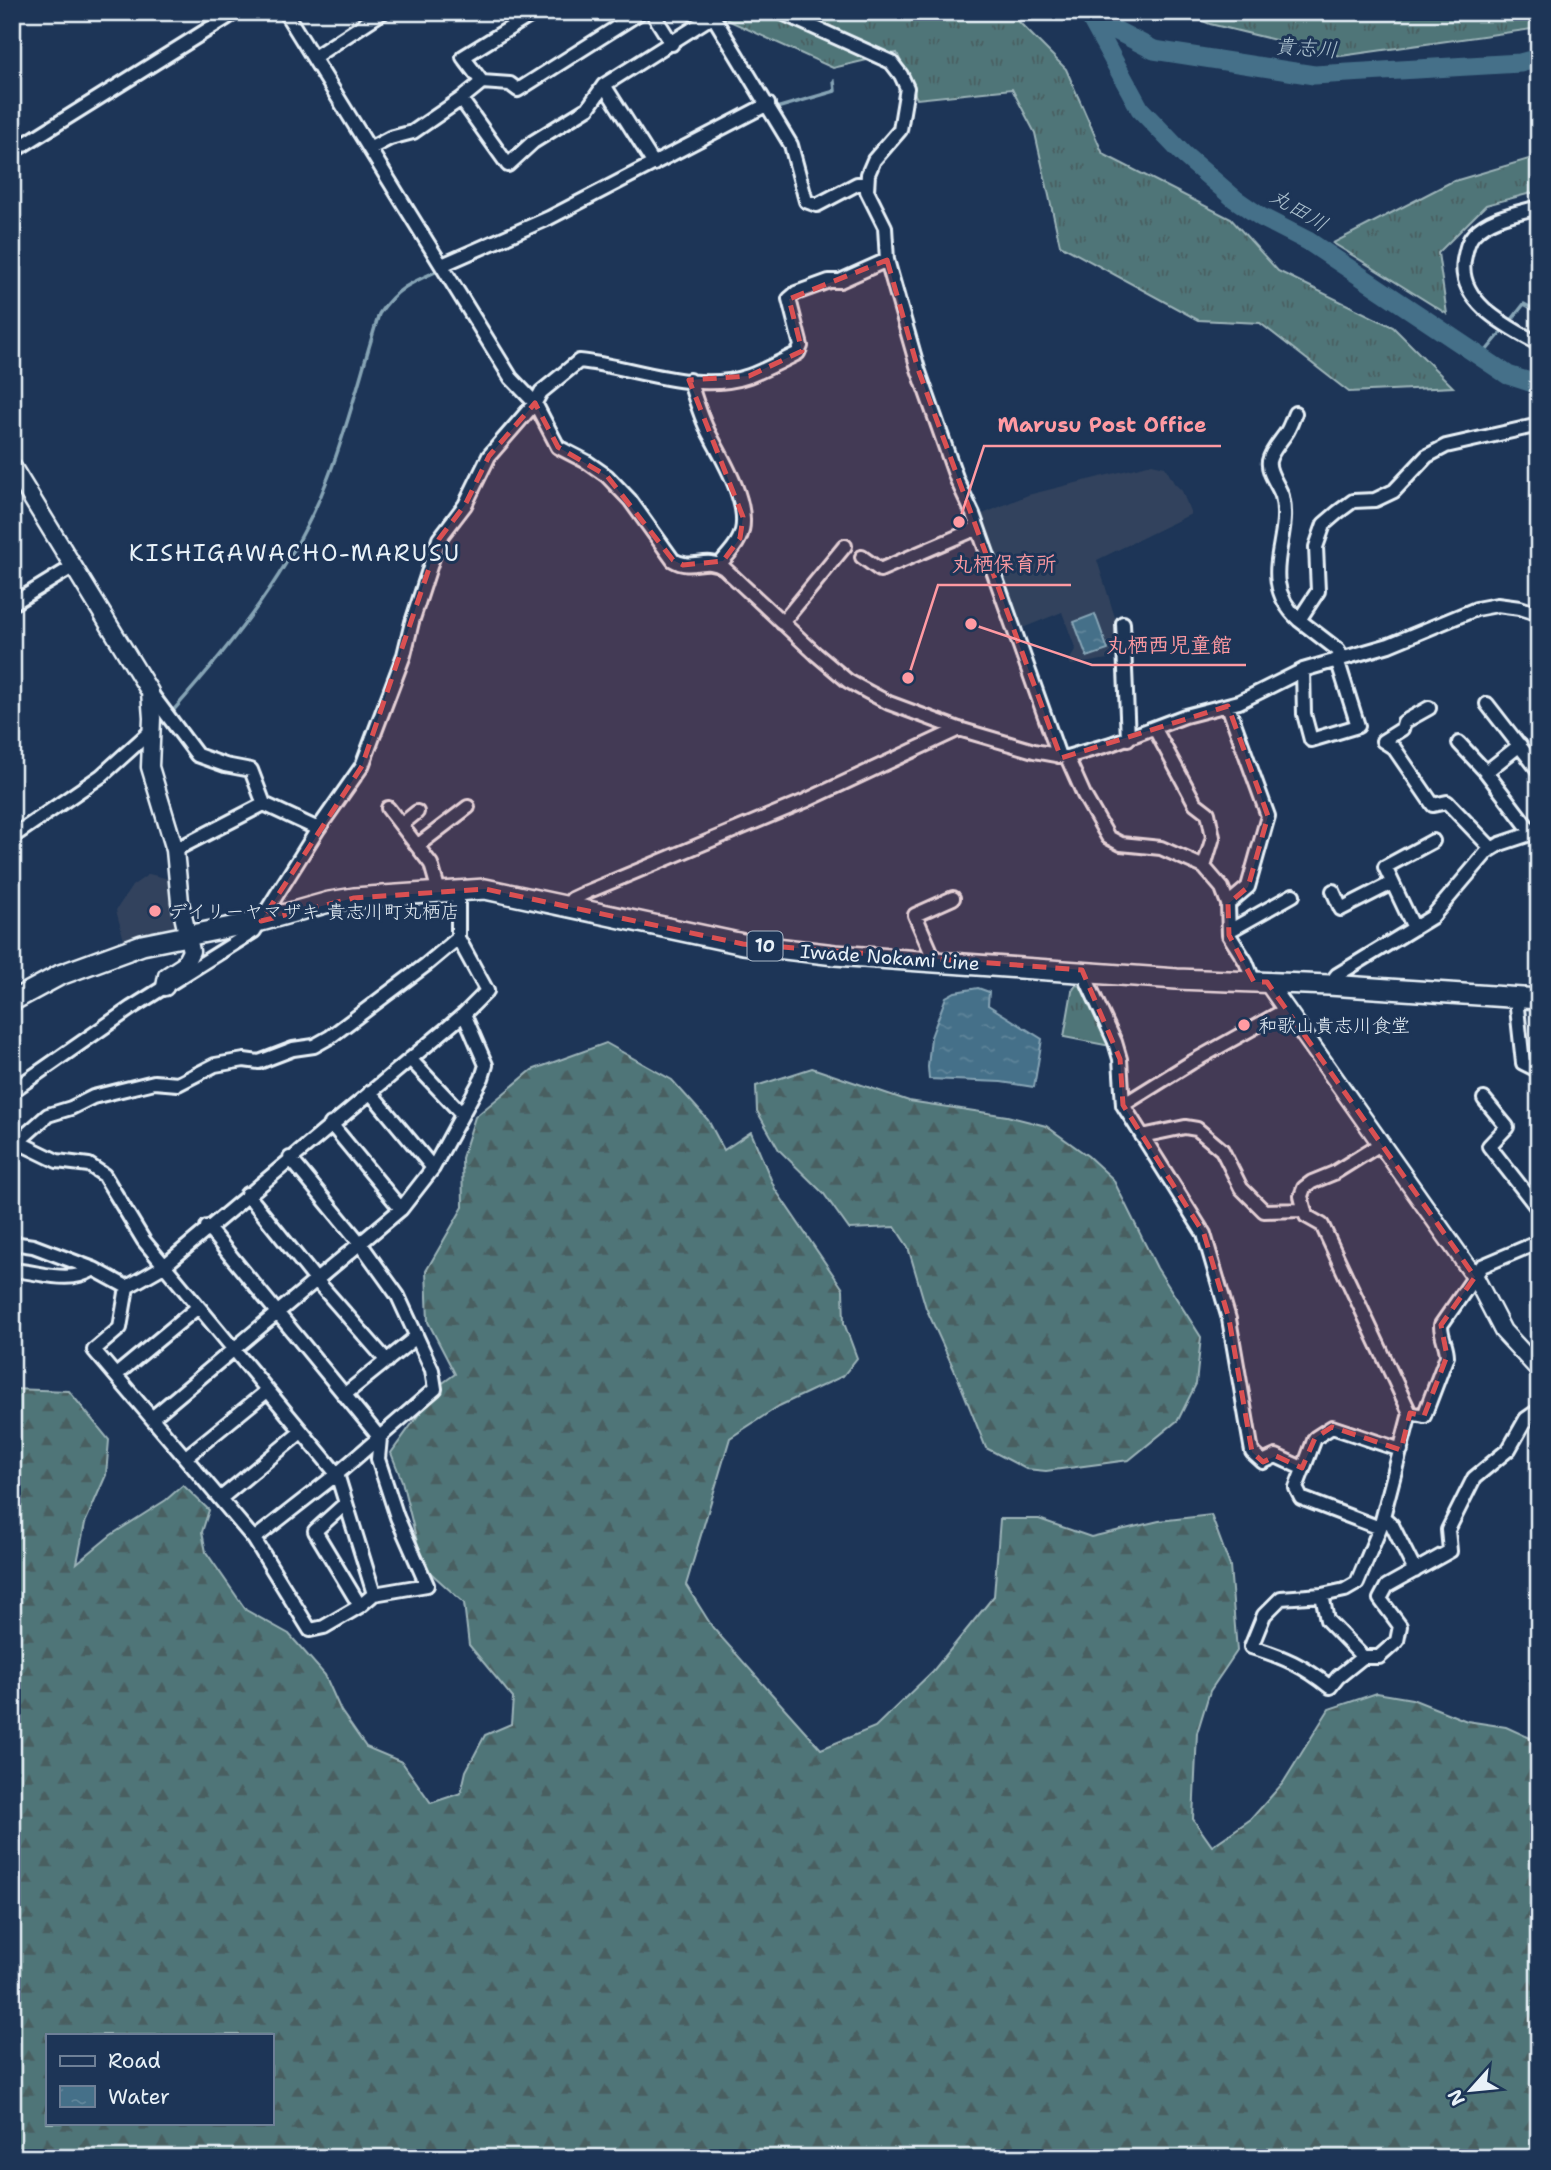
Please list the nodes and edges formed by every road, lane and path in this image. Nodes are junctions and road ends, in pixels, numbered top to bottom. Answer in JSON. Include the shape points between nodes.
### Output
{"nodes":[{"id":1,"x":236,"y":12,"type":"edge"},
{"id":2,"x":285,"y":12,"type":"edge"},
{"id":3,"x":383,"y":12,"type":"edge"},
{"id":4,"x":536,"y":12,"type":"edge"},
{"id":5,"x":641,"y":12,"type":"edge"},
{"id":6,"x":652,"y":12,"type":"edge"},
{"id":7,"x":692,"y":12,"type":"edge"},
{"id":8,"x":780,"y":12,"type":"edge"},
{"id":9,"x":711,"y":16,"type":"edge"},
{"id":10,"x":672,"y":44,"type":"junction"},
{"id":11,"x":314,"y":57,"type":"junction"},
{"id":12,"x":482,"y":82,"type":"junction"},
{"id":13,"x":604,"y":85,"type":"junction"},
{"id":14,"x":461,"y":99,"type":"junction"},
{"id":15,"x":768,"y":104,"type":"junction"},
{"id":16,"x":371,"y":148,"type":"junction"},
{"id":17,"x":12,"y":152,"type":"edge"},
{"id":18,"x":654,"y":164,"type":"junction"},
{"id":19,"x":867,"y":184,"type":"junction"},
{"id":20,"x":1539,"y":208,"type":"edge"},
{"id":21,"x":887,"y":260,"type":"junction"},
{"id":22,"x":442,"y":265,"type":"junction"},
{"id":23,"x":1539,"y":344,"type":"edge"},
{"id":24,"x":689,"y":380,"type":"junction"},
{"id":25,"x":535,"y":403,"type":"junction"},
{"id":26,"x":1295,"y":413,"type":"dead end"},
{"id":27,"x":1539,"y":425,"type":"edge"},
{"id":28,"x":12,"y":466,"type":"edge"},
{"id":29,"x":978,"y":528,"type":"junction"},
{"id":30,"x":845,"y":546,"type":"dead end"},
{"id":31,"x":862,"y":557,"type":"dead end"},
{"id":32,"x":719,"y":565,"type":"junction"},
{"id":33,"x":74,"y":566,"type":"junction"},
{"id":34,"x":12,"y":604,"type":"edge"},
{"id":35,"x":1539,"y":614,"type":"edge"},
{"id":36,"x":1299,"y":620,"type":"junction"},
{"id":37,"x":1122,"y":623,"type":"dead end"},
{"id":38,"x":782,"y":624,"type":"junction"},
{"id":39,"x":1339,"y":658,"type":"junction"},
{"id":40,"x":1303,"y":670,"type":"junction"},
{"id":41,"x":150,"y":692,"type":"junction"},
{"id":42,"x":1487,"y":704,"type":"dead end"},
{"id":43,"x":1228,"y":706,"type":"junction"},
{"id":44,"x":1429,"y":708,"type":"dead end"},
{"id":45,"x":959,"y":729,"type":"junction"},
{"id":46,"x":1155,"y":729,"type":"junction"},
{"id":47,"x":151,"y":731,"type":"junction"},
{"id":48,"x":1128,"y":738,"type":"junction"},
{"id":49,"x":1459,"y":743,"type":"dead end"},
{"id":50,"x":1520,"y":745,"type":"junction"},
{"id":51,"x":1063,"y":756,"type":"junction"},
{"id":52,"x":1539,"y":771,"type":"edge"},
{"id":53,"x":1486,"y":772,"type":"junction"},
{"id":54,"x":264,"y":804,"type":"junction"},
{"id":55,"x":468,"y":807,"type":"dead end"},
{"id":56,"x":388,"y":808,"type":"dead end"},
{"id":57,"x":417,"y":813,"type":"dead end"},
{"id":58,"x":401,"y":825,"type":"junction"},
{"id":59,"x":318,"y":829,"type":"junction"},
{"id":60,"x":1536,"y":833,"type":"edge"},
{"id":61,"x":12,"y":837,"type":"edge"},
{"id":62,"x":1433,"y":841,"type":"dead end"},
{"id":63,"x":417,"y":846,"type":"junction"},
{"id":64,"x":1492,"y":849,"type":"junction"},
{"id":65,"x":175,"y":850,"type":"junction"},
{"id":66,"x":1204,"y":867,"type":"junction"},
{"id":67,"x":1392,"y":883,"type":"junction"},
{"id":68,"x":1333,"y":891,"type":"dead end"},
{"id":69,"x":449,"y":892,"type":"junction"},
{"id":70,"x":1293,"y":895,"type":"dead end"},
{"id":71,"x":953,"y":898,"type":"dead end"},
{"id":72,"x":1228,"y":904,"type":"junction"},
{"id":73,"x":568,"y":906,"type":"junction"},
{"id":74,"x":261,"y":921,"type":"junction"},
{"id":75,"x":1414,"y":928,"type":"junction"},
{"id":76,"x":1228,"y":931,"type":"junction"},
{"id":77,"x":187,"y":936,"type":"junction"},
{"id":78,"x":458,"y":938,"type":"junction"},
{"id":79,"x":935,"y":961,"type":"junction"},
{"id":80,"x":1082,"y":970,"type":"junction"},
{"id":81,"x":1260,"y":982,"type":"junction"},
{"id":82,"x":1329,"y":985,"type":"junction"},
{"id":83,"x":164,"y":987,"type":"junction"},
{"id":84,"x":1518,"y":998,"type":"junction"},
{"id":85,"x":1539,"y":999,"type":"edge"},
{"id":86,"x":12,"y":1001,"type":"edge"},
{"id":87,"x":1287,"y":1009,"type":"junction"},
{"id":88,"x":464,"y":1014,"type":"junction"},
{"id":89,"x":410,"y":1059,"type":"junction"},
{"id":90,"x":1534,"y":1069,"type":"edge"},
{"id":91,"x":1539,"y":1080,"type":"edge"},
{"id":92,"x":12,"y":1091,"type":"edge"},
{"id":93,"x":370,"y":1092,"type":"junction"},
{"id":94,"x":1484,"y":1099,"type":"dead end"},
{"id":95,"x":1123,"y":1105,"type":"junction"},
{"id":96,"x":462,"y":1114,"type":"junction"},
{"id":97,"x":331,"y":1124,"type":"junction"},
{"id":98,"x":1142,"y":1136,"type":"junction"},
{"id":99,"x":1382,"y":1143,"type":"junction"},
{"id":100,"x":15,"y":1144,"type":"edge"},
{"id":101,"x":290,"y":1158,"type":"junction"},
{"id":102,"x":433,"y":1168,"type":"junction"},
{"id":103,"x":247,"y":1194,"type":"junction"},
{"id":104,"x":401,"y":1209,"type":"junction"},
{"id":105,"x":1303,"y":1210,"type":"junction"},
{"id":106,"x":1539,"y":1210,"type":"edge"},
{"id":107,"x":207,"y":1227,"type":"junction"},
{"id":108,"x":1539,"y":1242,"type":"edge"},
{"id":109,"x":12,"y":1243,"type":"edge"},
{"id":110,"x":360,"y":1243,"type":"junction"},
{"id":111,"x":164,"y":1266,"type":"junction"},
{"id":112,"x":94,"y":1269,"type":"junction"},
{"id":113,"x":12,"y":1270,"type":"edge"},
{"id":114,"x":1475,"y":1277,"type":"junction"},
{"id":115,"x":316,"y":1280,"type":"junction"},
{"id":116,"x":127,"y":1287,"type":"junction"},
{"id":117,"x":198,"y":1307,"type":"junction"},
{"id":118,"x":276,"y":1313,"type":"junction"},
{"id":119,"x":416,"y":1337,"type":"junction"},
{"id":120,"x":232,"y":1350,"type":"junction"},
{"id":121,"x":387,"y":1361,"type":"junction"},
{"id":122,"x":1539,"y":1370,"type":"edge"},
{"id":123,"x":116,"y":1376,"type":"junction"},
{"id":124,"x":267,"y":1391,"type":"junction"},
{"id":125,"x":344,"y":1395,"type":"junction"},
{"id":126,"x":1539,"y":1410,"type":"edge"},
{"id":127,"x":1410,"y":1413,"type":"junction"},
{"id":128,"x":153,"y":1417,"type":"junction"},
{"id":129,"x":302,"y":1432,"type":"junction"},
{"id":130,"x":380,"y":1438,"type":"junction"},
{"id":131,"x":1401,"y":1450,"type":"junction"},
{"id":132,"x":186,"y":1457,"type":"junction"},
{"id":133,"x":1302,"y":1468,"type":"junction"},
{"id":134,"x":337,"y":1474,"type":"junction"},
{"id":135,"x":221,"y":1498,"type":"junction"},
{"id":136,"x":346,"y":1503,"type":"junction"},
{"id":137,"x":1381,"y":1523,"type":"junction"},
{"id":138,"x":254,"y":1539,"type":"junction"},
{"id":139,"x":1415,"y":1571,"type":"junction"},
{"id":140,"x":374,"y":1594,"type":"junction"},
{"id":141,"x":1322,"y":1595,"type":"junction"},
{"id":142,"x":360,"y":1606,"type":"junction"},
{"id":143,"x":1363,"y":1657,"type":"junction"}],
"edges":[{"from":1,"to":17,"type":"street"},
{"from":2,"to":11,"type":"street"},
{"from":3,"to":11,"type":"street"},
{"from":4,"to":12,"type":"street","via":[[463,57]]},
{"from":5,"to":12,"type":"street","via":[[519,90],[510,84]]},
{"from":6,"to":10,"type":"street"},
{"from":7,"to":9,"type":"street"},
{"from":8,"to":19,"type":"street","via":[[891,62],[901,75],[907,88],[900,130],[874,160]]},
{"from":9,"to":10,"type":"street"},
{"from":9,"to":15,"type":"street"},
{"from":10,"to":13,"type":"street"},
{"from":11,"to":16,"type":"street"},
{"from":12,"to":14,"type":"street"},
{"from":13,"to":14,"type":"street","via":[[588,108],[533,142],[508,165]]},
{"from":13,"to":18,"type":"street"},
{"from":14,"to":16,"type":"street","via":[[413,132]]},
{"from":15,"to":18,"type":"street"},
{"from":15,"to":19,"type":"street","via":[[791,145],[806,201],[817,205],[857,184]]},
{"from":16,"to":22,"type":"street"},
{"from":18,"to":22,"type":"street","via":[[549,218]]},
{"from":19,"to":21,"type":"street","via":[[885,227]]},
{"from":20,"to":23,"type":"street","via":[[1498,218],[1473,235],[1462,271],[1483,308]]},
{"from":21,"to":24,"type":"street","via":[[789,299],[801,346],[797,353],[749,376]]},
{"from":21,"to":29,"type":"street","via":[[918,369]]},
{"from":22,"to":25,"type":"street","via":[[511,378]]},
{"from":24,"to":25,"type":"street","via":[[579,362],[541,392]]},
{"from":24,"to":32,"type":"street","via":[[738,494],[743,517],[740,538]]},
{"from":25,"to":32,"type":"street","via":[[558,447],[607,476],[673,560],[683,565]]},
{"from":25,"to":59,"type":"street","via":[[489,456],[466,505],[439,539],[404,655],[362,766]]},
{"from":26,"to":36,"type":"street","via":[[1269,467],[1282,498],[1277,580],[1281,598]]},
{"from":27,"to":36,"type":"street","via":[[1446,446],[1427,456],[1394,492],[1375,500],[1353,501],[1338,512],[1324,524],[1316,547],[1318,591]]},
{"from":28,"to":33,"type":"street"},
{"from":29,"to":31,"type":"street","via":[[880,570]]},
{"from":29,"to":51,"type":"street"},
{"from":30,"to":38,"type":"street"},
{"from":32,"to":38,"type":"street"},
{"from":33,"to":34,"type":"street"},
{"from":33,"to":41,"type":"street"},
{"from":35,"to":39,"type":"street","via":[[1497,605],[1476,609],[1390,645]]},
{"from":36,"to":39,"type":"street","via":[[1338,650]]},
{"from":37,"to":48,"type":"street"},
{"from":38,"to":45,"type":"street","via":[[848,681],[889,703]]},
{"from":39,"to":40,"type":"street"},
{"from":39,"to":40,"type":"street","via":[[1358,726],[1311,740],[1304,714]]},
{"from":40,"to":43,"type":"street"},
{"from":41,"to":47,"type":"street"},
{"from":41,"to":54,"type":"street","via":[[197,755],[251,770]]},
{"from":42,"to":50,"type":"street"},
{"from":43,"to":46,"type":"street"},
{"from":43,"to":72,"type":"street","via":[[1268,816],[1248,887]]},
{"from":44,"to":64,"type":"street","via":[[1383,741],[1394,748],[1433,804],[1447,802]]},
{"from":45,"to":51,"type":"street"},
{"from":45,"to":73,"type":"street","via":[[805,801],[587,892]]},
{"from":46,"to":48,"type":"street"},
{"from":46,"to":66,"type":"street","via":[[1195,803],[1208,813],[1213,837]]},
{"from":47,"to":61,"type":"street","via":[[101,775]]},
{"from":47,"to":65,"type":"street","via":[[150,767]]},
{"from":48,"to":51,"type":"street"},
{"from":49,"to":53,"type":"street"},
{"from":50,"to":52,"type":"street"},
{"from":50,"to":53,"type":"street"},
{"from":51,"to":66,"type":"street","via":[[1108,836],[1121,844],[1161,848]]},
{"from":53,"to":60,"type":"street"},
{"from":54,"to":59,"type":"street"},
{"from":54,"to":65,"type":"street"},
{"from":55,"to":63,"type":"street"},
{"from":56,"to":58,"type":"street"},
{"from":57,"to":58,"type":"street"},
{"from":58,"to":63,"type":"street"},
{"from":59,"to":74,"type":"street"},
{"from":60,"to":64,"type":"street"},
{"from":62,"to":67,"type":"street","via":[[1385,866]]},
{"from":63,"to":69,"type":"street"},
{"from":64,"to":75,"type":"street","via":[[1432,917]]},
{"from":65,"to":77,"type":"street"},
{"from":66,"to":72,"type":"street","via":[[1222,888]]},
{"from":67,"to":68,"type":"street","via":[[1341,909]]},
{"from":67,"to":75,"type":"street"},
{"from":69,"to":73,"type":"main road","name":"Iwade Nokami Line","number":"10","via":[[485,890]]},
{"from":69,"to":74,"type":"main road","name":"Iwade Nokami Line","number":"10","via":[[354,898]]},
{"from":69,"to":78,"type":"street"},
{"from":70,"to":76,"type":"street"},
{"from":71,"to":79,"type":"street","via":[[915,915]]},
{"from":72,"to":76,"type":"street"},
{"from":73,"to":79,"type":"main road","name":"Iwade Nokami Line","number":"10","via":[[743,944]]},
{"from":74,"to":77,"type":"main road","name":"Iwade Nokami Line","number":"10"},
{"from":74,"to":83,"type":"street","via":[[254,931]]},
{"from":75,"to":82,"type":"street","via":[[1337,975]]},
{"from":76,"to":81,"type":"street"},
{"from":77,"to":83,"type":"street","via":[[191,951],[184,965],[167,976]]},
{"from":77,"to":86,"type":"main road","name":"Iwade Nokami Line","number":"10","via":[[104,957]]},
{"from":78,"to":88,"type":"street","via":[[487,991]]},
{"from":78,"to":100,"type":"street","via":[[314,1046],[259,1062],[215,1065],[178,1084],[154,1082],[93,1097],[48,1115]]},
{"from":79,"to":80,"type":"main road","name":"Iwade Nokami Line","number":"10"},
{"from":80,"to":81,"type":"main road","name":"Iwade Nokami Line","number":"10"},
{"from":80,"to":95,"type":"street","via":[[1121,1059]]},
{"from":81,"to":82,"type":"main road","name":"Iwade Nokami Line","number":"10"},
{"from":81,"to":87,"type":"street"},
{"from":82,"to":84,"type":"main road","name":"Iwade Nokami Line","number":"10"},
{"from":83,"to":92,"type":"street"},
{"from":84,"to":85,"type":"main road","name":"Iwade Nokami Line","number":"10"},
{"from":84,"to":90,"type":"street","via":[[1522,1063]]},
{"from":87,"to":95,"type":"street"},
{"from":87,"to":99,"type":"street"},
{"from":88,"to":89,"type":"street"},
{"from":88,"to":96,"type":"street","via":[[486,1065]]},
{"from":89,"to":93,"type":"street"},
{"from":89,"to":96,"type":"street"},
{"from":90,"to":91,"type":"street"},
{"from":93,"to":97,"type":"street"},
{"from":93,"to":102,"type":"street"},
{"from":94,"to":106,"type":"street","via":[[1507,1128],[1489,1146]]},
{"from":95,"to":98,"type":"street"},
{"from":96,"to":102,"type":"street"},
{"from":97,"to":101,"type":"street"},
{"from":97,"to":104,"type":"street"},
{"from":98,"to":105,"type":"street","via":[[1196,1129],[1222,1150],[1241,1188],[1264,1211]]},
{"from":98,"to":133,"type":"street","via":[[1204,1234],[1229,1319],[1252,1452],[1263,1462],[1276,1456]]},
{"from":99,"to":105,"type":"street","via":[[1304,1188]]},
{"from":99,"to":114,"type":"street"},
{"from":100,"to":111,"type":"street","via":[[57,1161],[89,1165],[104,1175]]},
{"from":101,"to":103,"type":"street"},
{"from":101,"to":110,"type":"street"},
{"from":102,"to":104,"type":"street"},
{"from":103,"to":107,"type":"street"},
{"from":103,"to":115,"type":"street"},
{"from":104,"to":110,"type":"street"},
{"from":105,"to":127,"type":"street","via":[[1322,1225]]},
{"from":107,"to":111,"type":"street"},
{"from":107,"to":118,"type":"street"},
{"from":108,"to":114,"type":"street","via":[[1482,1266]]},
{"from":109,"to":112,"type":"street"},
{"from":110,"to":115,"type":"street"},
{"from":110,"to":119,"type":"street","via":[[398,1296]]},
{"from":111,"to":116,"type":"street"},
{"from":111,"to":117,"type":"street"},
{"from":112,"to":113,"type":"street","via":[[81,1277],[60,1278]]},
{"from":112,"to":116,"type":"street"},
{"from":114,"to":122,"type":"street","via":[[1503,1331]]},
{"from":114,"to":127,"type":"street","via":[[1441,1325],[1447,1356],[1424,1416]]},
{"from":115,"to":118,"type":"street"},
{"from":115,"to":121,"type":"street"},
{"from":116,"to":123,"type":"street","via":[[120,1328],[94,1350]]},
{"from":117,"to":120,"type":"street"},
{"from":117,"to":123,"type":"street"},
{"from":118,"to":120,"type":"street"},
{"from":118,"to":125,"type":"street"},
{"from":119,"to":121,"type":"street"},
{"from":119,"to":130,"type":"street","via":[[432,1370],[435,1389]]},
{"from":120,"to":124,"type":"street"},
{"from":120,"to":128,"type":"street"},
{"from":121,"to":125,"type":"street"},
{"from":123,"to":128,"type":"street"},
{"from":124,"to":129,"type":"street"},
{"from":124,"to":132,"type":"street"},
{"from":125,"to":130,"type":"street"},
{"from":126,"to":139,"type":"street","via":[[1526,1419],[1509,1449],[1474,1478],[1448,1530],[1450,1551]]},
{"from":127,"to":131,"type":"street"},
{"from":128,"to":132,"type":"street"},
{"from":129,"to":134,"type":"street"},
{"from":129,"to":135,"type":"street"},
{"from":130,"to":134,"type":"street"},
{"from":130,"to":140,"type":"street","via":[[378,1459],[427,1585]]},
{"from":131,"to":133,"type":"street","via":[[1332,1427],[1315,1438]]},
{"from":131,"to":137,"type":"street"},
{"from":132,"to":135,"type":"street"},
{"from":133,"to":137,"type":"street","via":[[1296,1488],[1301,1498]]},
{"from":134,"to":136,"type":"street"},
{"from":134,"to":138,"type":"street"},
{"from":135,"to":138,"type":"street"},
{"from":136,"to":140,"type":"street"},
{"from":136,"to":142,"type":"street","via":[[314,1531]]},
{"from":137,"to":139,"type":"street","via":[[1392,1525]]},
{"from":137,"to":141,"type":"street","via":[[1357,1583]]},
{"from":138,"to":142,"type":"street","via":[[310,1630]]},
{"from":139,"to":143,"type":"street","via":[[1387,1586],[1380,1599],[1400,1626],[1397,1641],[1379,1657]]},
{"from":140,"to":142,"type":"street"},
{"from":141,"to":143,"type":"street","via":[[1327,1620]]},
{"from":141,"to":143,"type":"street","via":[[1281,1598],[1264,1615],[1251,1647],[1308,1669],[1330,1687]]}]}
